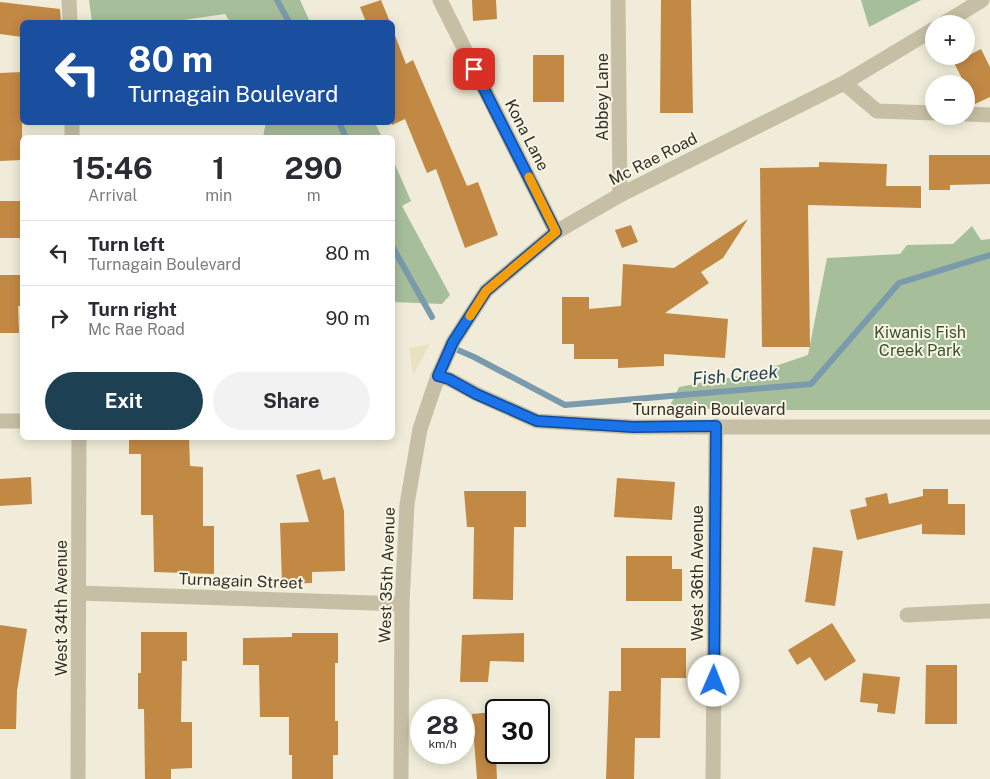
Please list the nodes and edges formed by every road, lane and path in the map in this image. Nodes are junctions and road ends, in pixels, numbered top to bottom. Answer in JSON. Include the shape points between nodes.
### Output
{"nodes":[{"id":1,"x":69,"y":0,"type":"edge"},
{"id":2,"x":440,"y":0,"type":"edge"},
{"id":3,"x":618,"y":0,"type":"edge"},
{"id":4,"x":982,"y":0,"type":"edge"},
{"id":5,"x":958,"y":15,"type":"edge"},
{"id":6,"x":70,"y":20,"type":"edge"},
{"id":7,"x":925,"y":34,"type":"edge"},
{"id":8,"x":844,"y":83,"type":"junction"},
{"id":9,"x":925,"y":113,"type":"edge"},
{"id":10,"x":975,"y":114,"type":"edge"},
{"id":11,"x":990,"y":115,"type":"edge"},
{"id":12,"x":620,"y":195,"type":"junction"},
{"id":13,"x":556,"y":232,"type":"junction"},
{"id":14,"x":438,"y":376,"type":"junction"},
{"id":15,"x":0,"y":421,"type":"edge"},
{"id":16,"x":20,"y":421,"type":"edge"},
{"id":17,"x":716,"y":426,"type":"junction"},
{"id":18,"x":990,"y":427,"type":"edge"},
{"id":19,"x":79,"y":440,"type":"edge"},
{"id":20,"x":79,"y":593,"type":"junction"},
{"id":21,"x":402,"y":604,"type":"junction"},
{"id":22,"x":990,"y":611,"type":"edge"},
{"id":23,"x":907,"y":615,"type":"dead end"},
{"id":24,"x":78,"y":779,"type":"edge"},
{"id":25,"x":400,"y":779,"type":"edge"},
{"id":26,"x":713,"y":779,"type":"edge"}],
"edges":[{"from":1,"to":6,"type":"street"},
{"from":2,"to":13,"type":"street","name":"Kona Lane"},
{"from":3,"to":12,"type":"street","name":"Abbey Lane"},
{"from":4,"to":5,"type":"street"},
{"from":7,"to":8,"type":"street","name":"Mc Rae Road"},
{"from":8,"to":9,"type":"street","via":[[877,111]]},
{"from":8,"to":12,"type":"street","name":"Mc Rae Road"},
{"from":10,"to":11,"type":"street"},
{"from":12,"to":13,"type":"street","name":"Mc Rae Road"},
{"from":13,"to":14,"type":"street","name":"Mc Rae Road","via":[[486,291],[453,342]]},
{"from":14,"to":17,"type":"street","name":"Turnagain Boulevard","via":[[537,421],[633,427]]},
{"from":14,"to":21,"type":"street","name":"West 35th Avenue","via":[[420,429],[407,504]]},
{"from":15,"to":16,"type":"street"},
{"from":17,"to":18,"type":"street","name":"Turnagain Boulevard"},
{"from":17,"to":26,"type":"street","name":"West 36th Avenue"},
{"from":19,"to":20,"type":"street","name":"West 34th Avenue"},
{"from":20,"to":21,"type":"street","name":"Turnagain Street"},
{"from":20,"to":24,"type":"street","name":"West 34th Avenue"},
{"from":21,"to":25,"type":"street","name":"West 35th Avenue"},
{"from":22,"to":23,"type":"street"}]}
